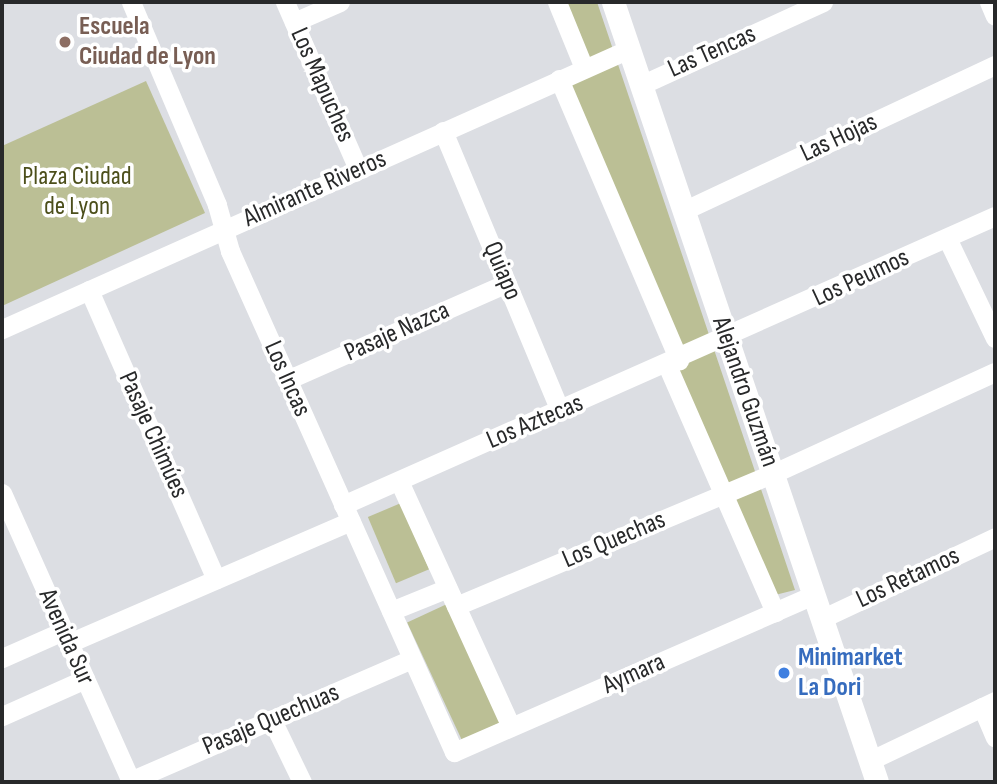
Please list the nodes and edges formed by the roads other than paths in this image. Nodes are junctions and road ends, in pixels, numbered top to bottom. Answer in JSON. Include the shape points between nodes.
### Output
{"nodes":[{"id":1,"x":131,"y":2,"type":"edge"},
{"id":2,"x":285,"y":2,"type":"edge"},
{"id":3,"x":340,"y":2,"type":"edge"},
{"id":4,"x":557,"y":2,"type":"edge"},
{"id":5,"x":613,"y":2,"type":"edge"},
{"id":6,"x":822,"y":2,"type":"edge"},
{"id":7,"x":989,"y":2,"type":"edge"},
{"id":8,"x":995,"y":16,"type":"edge"},
{"id":9,"x":294,"y":22,"type":"junction"},
{"id":10,"x":629,"y":49,"type":"junction"},
{"id":11,"x":995,"y":65,"type":"edge"},
{"id":12,"x":584,"y":68,"type":"junction"},
{"id":13,"x":559,"y":79,"type":"junction"},
{"id":14,"x":641,"y":85,"type":"junction"},
{"id":15,"x":443,"y":131,"type":"junction"},
{"id":16,"x":358,"y":169,"type":"junction"},
{"id":17,"x":683,"y":211,"type":"junction"},
{"id":18,"x":995,"y":216,"type":"edge"},
{"id":19,"x":224,"y":230,"type":"junction"},
{"id":20,"x":947,"y":238,"type":"junction"},
{"id":21,"x":507,"y":284,"type":"junction"},
{"id":22,"x":89,"y":290,"type":"junction"},
{"id":23,"x":2,"y":329,"type":"edge"},
{"id":24,"x":995,"y":338,"type":"edge"},
{"id":25,"x":727,"y":339,"type":"junction"},
{"id":26,"x":673,"y":362,"type":"junction"},
{"id":27,"x":995,"y":372,"type":"edge"},
{"id":28,"x":287,"y":380,"type":"junction"},
{"id":29,"x":560,"y":411,"type":"junction"},
{"id":30,"x":772,"y":474,"type":"junction"},
{"id":31,"x":399,"y":481,"type":"junction"},
{"id":32,"x":2,"y":493,"type":"edge"},
{"id":33,"x":722,"y":494,"type":"junction"},
{"id":34,"x":347,"y":513,"type":"junction"},
{"id":35,"x":6,"y":514,"type":"edge"},
{"id":36,"x":995,"y":537,"type":"edge"},
{"id":37,"x":216,"y":579,"type":"junction"},
{"id":38,"x":448,"y":588,"type":"junction"},
{"id":39,"x":813,"y":595,"type":"junction"},
{"id":40,"x":456,"y":606,"type":"junction"},
{"id":41,"x":391,"y":611,"type":"junction"},
{"id":42,"x":775,"y":612,"type":"junction"},
{"id":43,"x":821,"y":619,"type":"junction"},
{"id":44,"x":66,"y":637,"type":"junction"},
{"id":45,"x":2,"y":658,"type":"edge"},
{"id":46,"x":412,"y":659,"type":"junction"},
{"id":47,"x":85,"y":679,"type":"junction"},
{"id":48,"x":989,"y":704,"type":"edge"},
{"id":49,"x":2,"y":716,"type":"edge"},
{"id":50,"x":272,"y":720,"type":"junction"},
{"id":51,"x":511,"y":727,"type":"junction"},
{"id":52,"x":995,"y":737,"type":"edge"},
{"id":53,"x":454,"y":752,"type":"joint"},
{"id":54,"x":873,"y":772,"type":"edge"},
{"id":55,"x":130,"y":782,"type":"edge"},
{"id":56,"x":302,"y":782,"type":"edge"}],
"edges":[{"from":1,"to":19,"type":"street","name":"Los Incas"},
{"from":2,"to":9,"type":"street","name":"Los Mapuches"},
{"from":3,"to":9,"type":"street"},
{"from":4,"to":12,"type":"street"},
{"from":5,"to":10,"type":"street","name":"Alejandro Guzmán"},
{"from":6,"to":14,"type":"street","name":"Las Tencas"},
{"from":7,"to":8,"type":"street"},
{"from":9,"to":16,"type":"street","name":"Los Mapuches"},
{"from":10,"to":12,"type":"street","name":"Almirante Riveros"},
{"from":10,"to":14,"type":"street","name":"Alejandro Guzmán"},
{"from":11,"to":17,"type":"street","name":"Las Hojas"},
{"from":12,"to":13,"type":"street","name":"Almirante Riveros"},
{"from":13,"to":15,"type":"street","name":"Almirante Riveros"},
{"from":13,"to":26,"type":"street","name":"Alejandro Guzmán"},
{"from":14,"to":17,"type":"street","name":"Alejandro Guzmán"},
{"from":15,"to":16,"type":"street","name":"Almirante Riveros"},
{"from":15,"to":21,"type":"street","name":"Quiapo"},
{"from":16,"to":19,"type":"street","name":"Almirante Riveros"},
{"from":17,"to":25,"type":"street","name":"Alejandro Guzmán"},
{"from":18,"to":20,"type":"street","name":"Los Peumos"},
{"from":19,"to":22,"type":"street","name":"Almirante Riveros"},
{"from":19,"to":28,"type":"street","name":"Los Incas"},
{"from":20,"to":24,"type":"street"},
{"from":20,"to":25,"type":"street","name":"Los Peumos"},
{"from":21,"to":28,"type":"street","name":"Pasaje Nazca"},
{"from":21,"to":29,"type":"street","name":"Quiapo"},
{"from":22,"to":23,"type":"street","name":"Almirante Riveros"},
{"from":22,"to":37,"type":"street","name":"Pasaje Chimúes"},
{"from":25,"to":26,"type":"street","name":"Los Aztecas"},
{"from":25,"to":30,"type":"street","name":"Alejandro Guzmán"},
{"from":26,"to":29,"type":"street","name":"Los Aztecas"},
{"from":26,"to":33,"type":"street","name":"Alejandro Guzmán"},
{"from":27,"to":30,"type":"street","name":"Los Quechas"},
{"from":28,"to":34,"type":"street","name":"Los Incas"},
{"from":29,"to":31,"type":"street","name":"Los Aztecas"},
{"from":30,"to":33,"type":"street","name":"Los Quechas"},
{"from":30,"to":39,"type":"street","name":"Alejandro Guzmán"},
{"from":31,"to":34,"type":"street","name":"Los Aztecas"},
{"from":31,"to":38,"type":"street"},
{"from":32,"to":35,"type":"street","name":"Avenida Sur"},
{"from":33,"to":40,"type":"street","name":"Los Quechas"},
{"from":33,"to":42,"type":"street","name":"Alejandro Guzmán"},
{"from":34,"to":37,"type":"street","name":"Los Aztecas"},
{"from":34,"to":41,"type":"street","name":"Los Incas"},
{"from":35,"to":44,"type":"street","name":"Avenida Sur"},
{"from":36,"to":43,"type":"street","name":"Los Retamos"},
{"from":37,"to":44,"type":"street","name":"Los Aztecas"},
{"from":38,"to":40,"type":"street"},
{"from":38,"to":41,"type":"street"},
{"from":39,"to":42,"type":"street","name":"Aymara"},
{"from":39,"to":43,"type":"street","name":"Alejandro Guzmán"},
{"from":40,"to":51,"type":"street"},
{"from":41,"to":46,"type":"street","name":"Los Incas"},
{"from":42,"to":51,"type":"street","name":"Aymara"},
{"from":43,"to":54,"type":"street","name":"Alejandro Guzmán"},
{"from":44,"to":45,"type":"street","name":"Los Aztecas"},
{"from":44,"to":47,"type":"street","name":"Avenida Sur"},
{"from":46,"to":50,"type":"street","name":"Pasaje Quechuas"},
{"from":46,"to":53,"type":"street","name":"Los Incas"},
{"from":47,"to":49,"type":"street"},
{"from":47,"to":55,"type":"street","name":"Avenida Sur"},
{"from":48,"to":52,"type":"street"},
{"from":48,"to":54,"type":"street"},
{"from":50,"to":55,"type":"street","name":"Pasaje Quechuas"},
{"from":50,"to":56,"type":"street"},
{"from":51,"to":53,"type":"street","name":"Aymara"}]}
